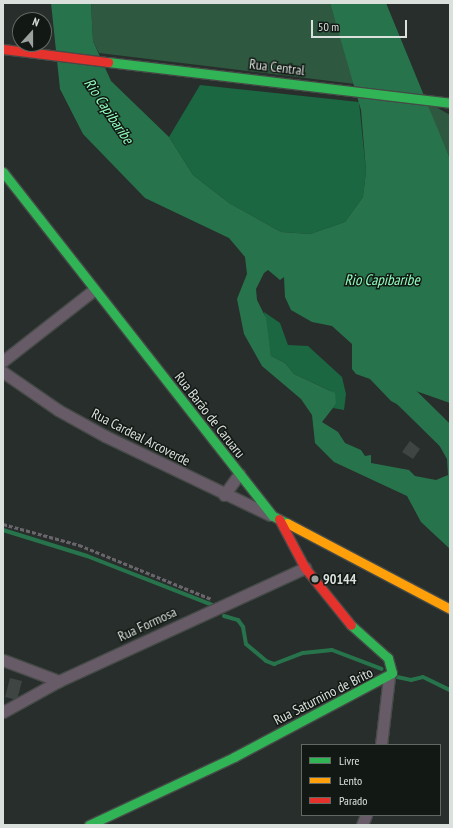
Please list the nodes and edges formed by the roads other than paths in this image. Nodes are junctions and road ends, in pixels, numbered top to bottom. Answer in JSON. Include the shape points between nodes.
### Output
{"nodes":[{"id":1,"x":3,"y":49,"type":"edge"},
{"id":2,"x":450,"y":103,"type":"edge"},
{"id":3,"x":3,"y":172,"type":"edge"},
{"id":4,"x":94,"y":290,"type":"junction"},
{"id":5,"x":3,"y":360,"type":"edge"},
{"id":6,"x":3,"y":372,"type":"edge"},
{"id":7,"x":239,"y":474,"type":"junction"},
{"id":8,"x":224,"y":495,"type":"junction"},
{"id":9,"x":276,"y":518,"type":"junction"},
{"id":10,"x":305,"y":568,"type":"junction"},
{"id":11,"x":450,"y":609,"type":"edge"},
{"id":12,"x":3,"y":660,"type":"edge"},
{"id":13,"x":389,"y":677,"type":"junction"},
{"id":14,"x":59,"y":681,"type":"junction"},
{"id":15,"x":3,"y":712,"type":"edge"},
{"id":16,"x":380,"y":744,"type":"edge"},
{"id":17,"x":89,"y":825,"type":"edge"}],
"edges":[{"from":1,"to":2,"type":"street","name":"Rua Central"},
{"from":3,"to":4,"type":"street","name":"Rua Barão de Caruaru"},
{"from":4,"to":5,"type":"street"},
{"from":4,"to":7,"type":"street","name":"Rua Barão de Caruaru"},
{"from":6,"to":8,"type":"street","name":"Rua Cardeal Arcoverde","via":[[58,410]]},
{"from":7,"to":8,"type":"street"},
{"from":7,"to":9,"type":"street","name":"Rua Barão de Caruaru"},
{"from":8,"to":9,"type":"street","name":"Rua Cardeal Arcoverde"},
{"from":9,"to":10,"type":"street","name":"Rua Saturnino de Brito"},
{"from":9,"to":11,"type":"street","name":"Rua Barão de Caruaru"},
{"from":10,"to":13,"type":"street","name":"Rua Saturnino de Brito","via":[[346,620],[388,658],[392,669]]},
{"from":10,"to":14,"type":"street","name":"Rua Formosa"},
{"from":12,"to":14,"type":"street"},
{"from":13,"to":16,"type":"street"},
{"from":13,"to":17,"type":"street","name":"Rua Saturnino de Brito","via":[[167,790]]},
{"from":14,"to":15,"type":"street","name":"Rua Formosa"}]}
